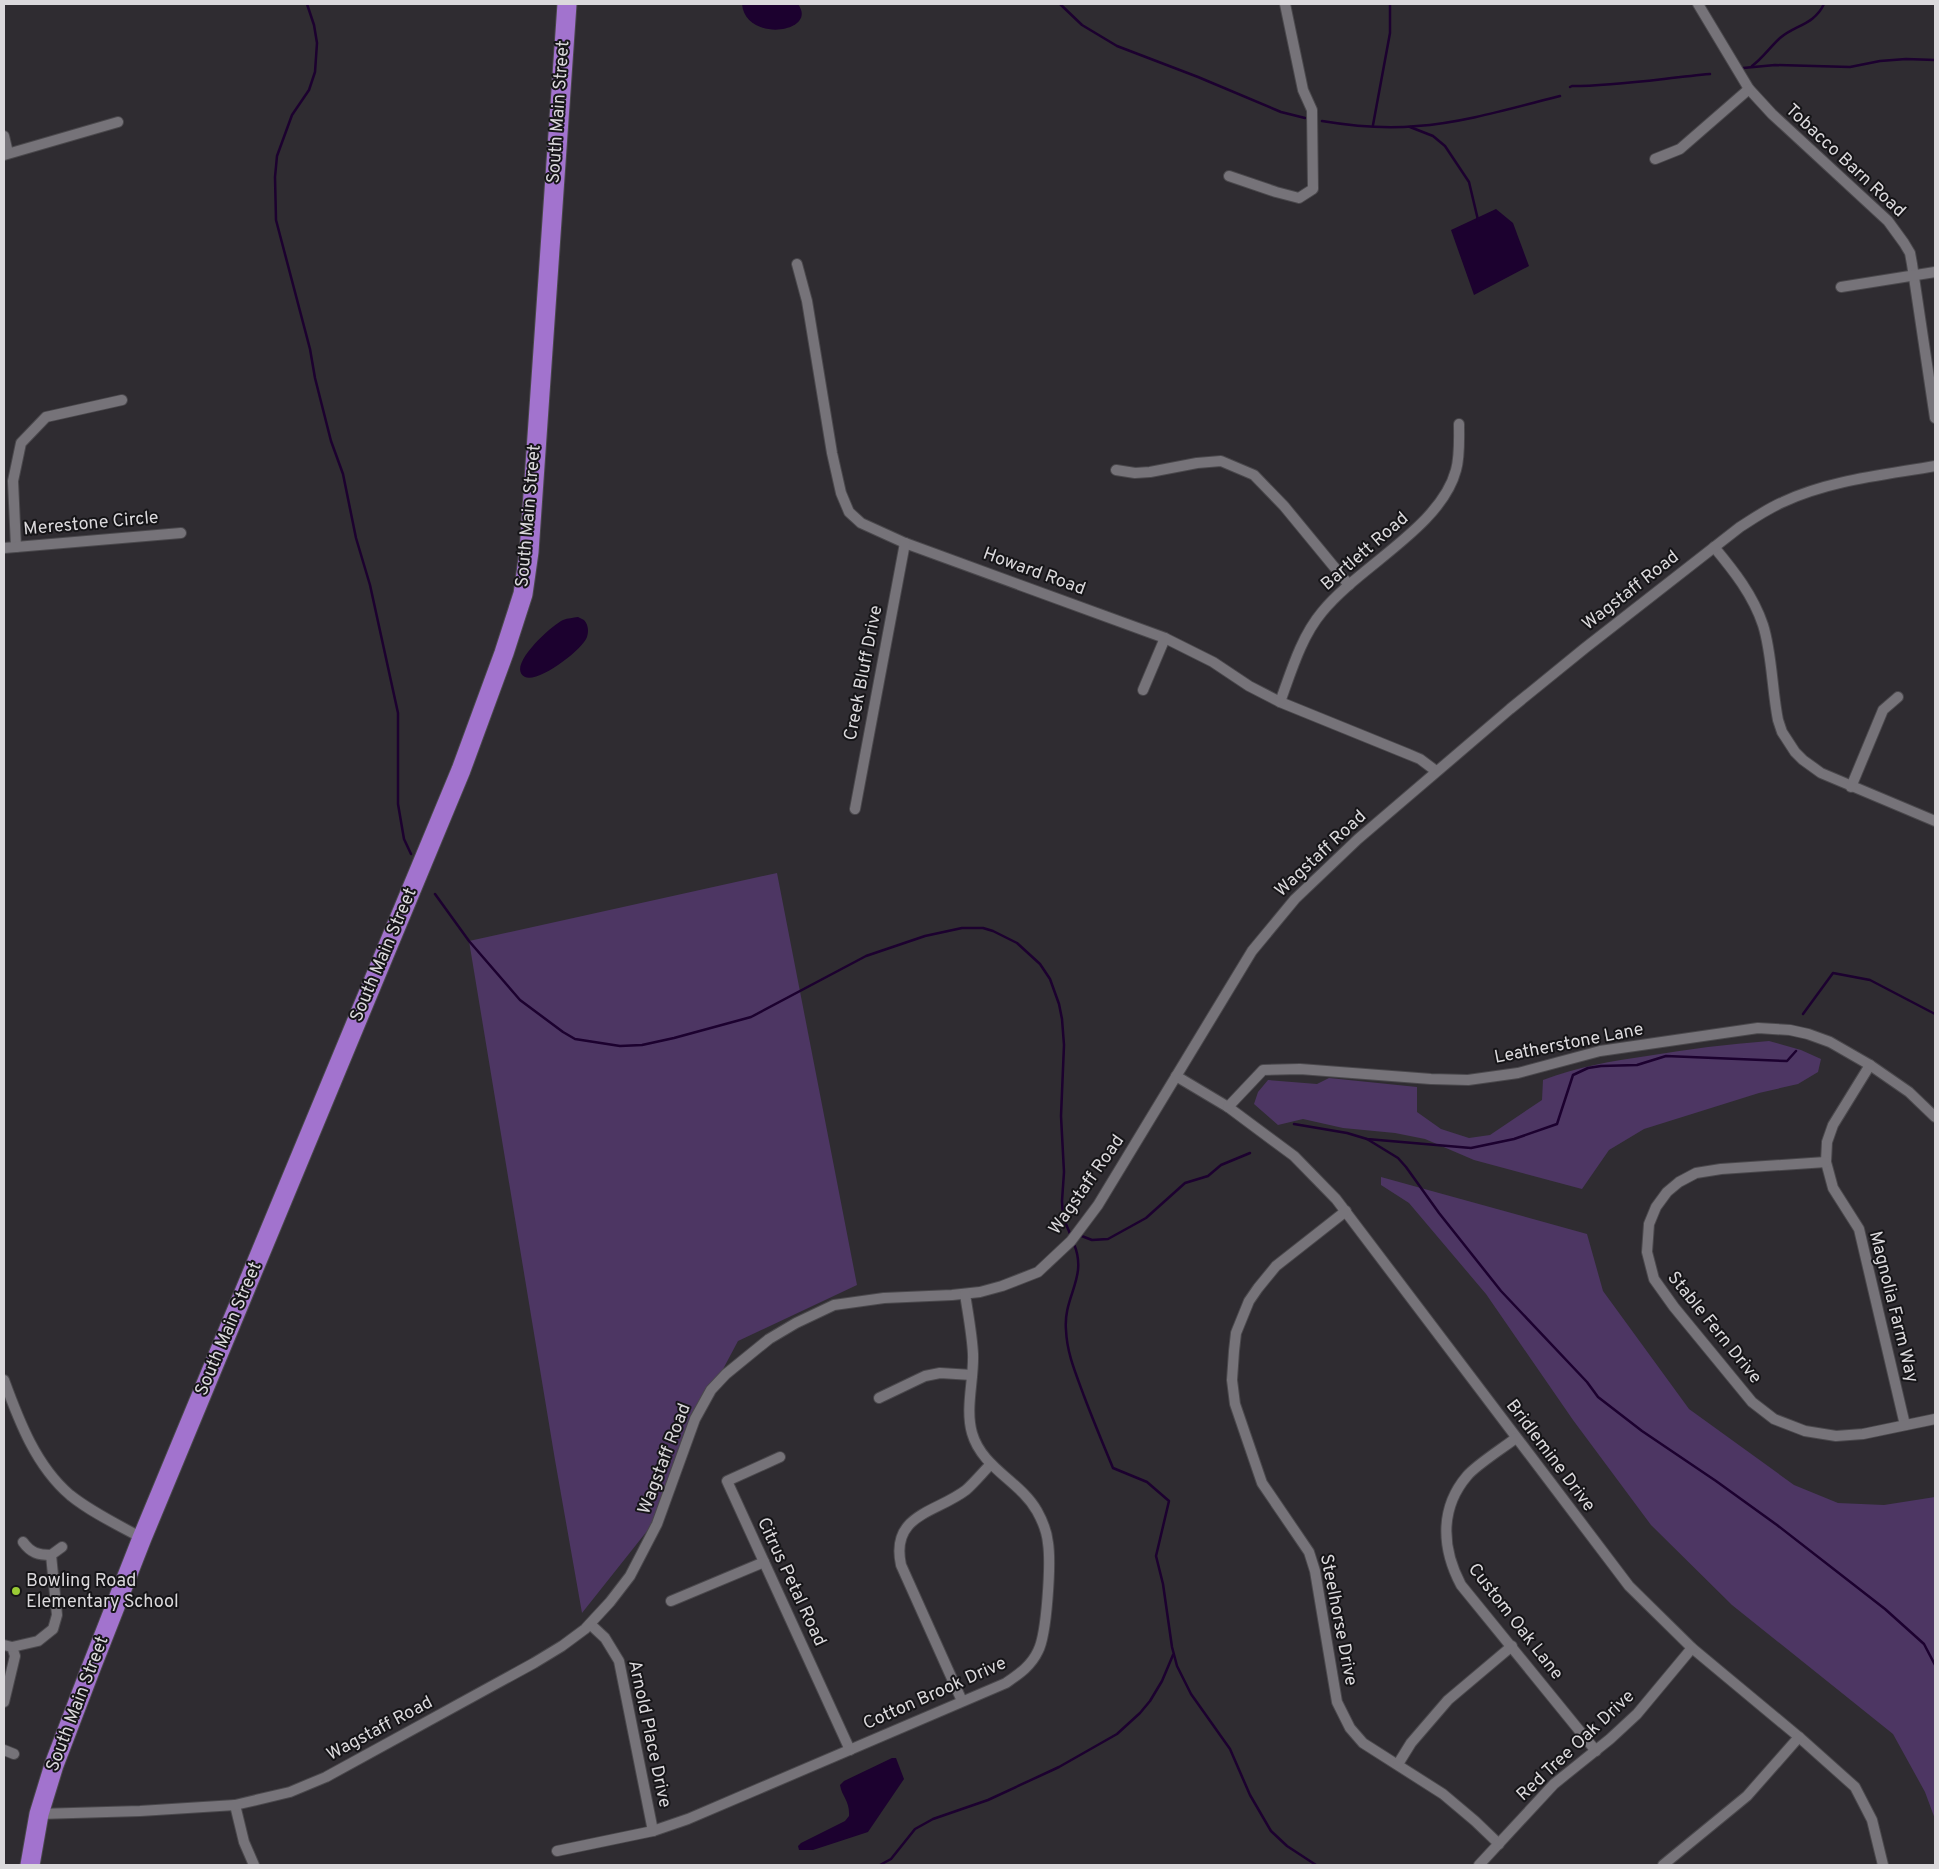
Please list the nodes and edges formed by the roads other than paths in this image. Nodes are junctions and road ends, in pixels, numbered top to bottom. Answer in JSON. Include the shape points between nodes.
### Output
{"nodes":[{"id":1,"x":567,"y":4,"type":"edge"},
{"id":2,"x":1285,"y":4,"type":"edge"},
{"id":3,"x":1698,"y":4,"type":"edge"},
{"id":4,"x":1749,"y":89,"type":"junction"},
{"id":5,"x":118,"y":122,"type":"dead end"},
{"id":6,"x":4,"y":136,"type":"edge"},
{"id":7,"x":6,"y":154,"type":"edge"},
{"id":8,"x":1655,"y":158,"type":"dead end"},
{"id":9,"x":1229,"y":176,"type":"dead end"},
{"id":10,"x":797,"y":264,"type":"dead end"},
{"id":11,"x":1935,"y":272,"type":"edge"},
{"id":12,"x":1914,"y":276,"type":"junction"},
{"id":13,"x":1841,"y":287,"type":"dead end"},
{"id":14,"x":122,"y":400,"type":"dead end"},
{"id":15,"x":1935,"y":418,"type":"edge"},
{"id":16,"x":1459,"y":424,"type":"dead end"},
{"id":17,"x":1935,"y":466,"type":"edge"},
{"id":18,"x":1116,"y":470,"type":"dead end"},
{"id":19,"x":181,"y":533,"type":"dead end"},
{"id":20,"x":905,"y":543,"type":"junction"},
{"id":21,"x":16,"y":547,"type":"junction"},
{"id":22,"x":1714,"y":547,"type":"junction"},
{"id":23,"x":4,"y":548,"type":"edge"},
{"id":24,"x":1349,"y":585,"type":"junction"},
{"id":25,"x":1165,"y":638,"type":"junction"},
{"id":26,"x":1143,"y":690,"type":"dead end"},
{"id":27,"x":1898,"y":697,"type":"dead end"},
{"id":28,"x":1280,"y":702,"type":"junction"},
{"id":29,"x":1436,"y":771,"type":"junction"},
{"id":30,"x":1851,"y":787,"type":"junction"},
{"id":31,"x":855,"y":809,"type":"dead end"},
{"id":32,"x":1935,"y":821,"type":"edge"},
{"id":33,"x":1870,"y":1065,"type":"junction"},
{"id":34,"x":1176,"y":1076,"type":"junction"},
{"id":35,"x":1228,"y":1107,"type":"junction"},
{"id":36,"x":1935,"y":1117,"type":"edge"},
{"id":37,"x":1826,"y":1162,"type":"junction"},
{"id":38,"x":1346,"y":1211,"type":"junction"},
{"id":39,"x":965,"y":1294,"type":"junction"},
{"id":40,"x":972,"y":1375,"type":"junction"},
{"id":41,"x":4,"y":1380,"type":"edge"},
{"id":42,"x":878,"y":1398,"type":"dead end"},
{"id":43,"x":1935,"y":1419,"type":"edge"},
{"id":44,"x":1905,"y":1425,"type":"junction"},
{"id":45,"x":1516,"y":1438,"type":"junction"},
{"id":46,"x":780,"y":1457,"type":"dead end"},
{"id":47,"x":991,"y":1464,"type":"junction"},
{"id":48,"x":142,"y":1538,"type":"junction"},
{"id":49,"x":23,"y":1542,"type":"dead end"},
{"id":50,"x":62,"y":1547,"type":"dead end"},
{"id":51,"x":51,"y":1555,"type":"junction"},
{"id":52,"x":764,"y":1562,"type":"junction"},
{"id":53,"x":671,"y":1601,"type":"dead end"},
{"id":54,"x":590,"y":1624,"type":"junction"},
{"id":55,"x":8,"y":1646,"type":"edge"},
{"id":56,"x":1512,"y":1646,"type":"junction"},
{"id":57,"x":1692,"y":1648,"type":"junction"},
{"id":58,"x":962,"y":1701,"type":"junction"},
{"id":59,"x":4,"y":1702,"type":"edge"},
{"id":60,"x":1799,"y":1737,"type":"junction"},
{"id":61,"x":4,"y":1750,"type":"edge"},
{"id":62,"x":850,"y":1750,"type":"junction"},
{"id":63,"x":1596,"y":1751,"type":"junction"},
{"id":64,"x":14,"y":1754,"type":"dead end"},
{"id":65,"x":1398,"y":1764,"type":"junction"},
{"id":66,"x":235,"y":1805,"type":"junction"},
{"id":67,"x":39,"y":1814,"type":"junction"},
{"id":68,"x":653,"y":1831,"type":"junction"},
{"id":69,"x":1499,"y":1844,"type":"junction"},
{"id":70,"x":557,"y":1852,"type":"dead end"},
{"id":71,"x":30,"y":1865,"type":"edge"},
{"id":72,"x":254,"y":1865,"type":"edge"},
{"id":73,"x":1479,"y":1865,"type":"edge"},
{"id":74,"x":1663,"y":1865,"type":"edge"},
{"id":75,"x":1883,"y":1865,"type":"edge"}],
"edges":[{"from":1,"to":48,"type":"highway","name":"South Main Street","via":[[530,552],[523,594],[461,770]]},
{"from":2,"to":9,"type":"street","via":[[1303,90],[1312,110],[1313,189],[1299,198]]},
{"from":3,"to":4,"type":"street","name":"Tobacco Barn Road"},
{"from":4,"to":8,"type":"street","via":[[1680,149]]},
{"from":4,"to":12,"type":"street","name":"Tobacco Barn Road","via":[[1888,220],[1910,254]]},
{"from":5,"to":7,"type":"street"},
{"from":6,"to":7,"type":"street"},
{"from":10,"to":20,"type":"street","name":"Howard Road","via":[[807,301],[841,493],[849,512],[861,523]]},
{"from":11,"to":12,"type":"street"},
{"from":12,"to":13,"type":"street"},
{"from":12,"to":15,"type":"street","name":"Tobacco Barn Road"},
{"from":14,"to":21,"type":"street","via":[[46,417],[22,443],[13,480]]},
{"from":16,"to":24,"type":"street","name":"Bartlett Road","via":[[1456,469],[1446,496],[1429,516]]},
{"from":17,"to":22,"type":"street","name":"Wagstaff Road","via":[[1805,493],[1765,511]]},
{"from":18,"to":24,"type":"street","via":[[1143,473],[1221,461],[1254,475]]},
{"from":19,"to":21,"type":"street","name":"Merestone Circle"},
{"from":20,"to":25,"type":"street","name":"Howard Road"},
{"from":20,"to":31,"type":"street","name":"Creek Bluff Drive"},
{"from":21,"to":23,"type":"street","name":"Merestone Circle"},
{"from":22,"to":29,"type":"street","name":"Wagstaff Road"},
{"from":22,"to":30,"type":"street","via":[[1752,598],[1763,626],[1782,732],[1802,760]]},
{"from":24,"to":28,"type":"street","name":"Bartlett Road","via":[[1310,629]]},
{"from":25,"to":26,"type":"street"},
{"from":25,"to":28,"type":"street","name":"Howard Road"},
{"from":27,"to":30,"type":"street","via":[[1884,710]]},
{"from":28,"to":29,"type":"street","name":"Howard Road","via":[[1408,754]]},
{"from":29,"to":34,"type":"street","name":"Wagstaff Road","via":[[1331,864],[1280,916],[1252,950]]},
{"from":30,"to":32,"type":"street"},
{"from":33,"to":35,"type":"street","name":"Leatherstone Lane","via":[[1830,1042],[1808,1034],[1758,1028],[1600,1051],[1518,1073],[1468,1080],[1300,1068],[1263,1070]]},
{"from":33,"to":36,"type":"street","name":"Leatherstone Lane","via":[[1909,1092]]},
{"from":33,"to":37,"type":"street","name":"Magnolia Farm Way","via":[[1833,1125],[1827,1142]]},
{"from":34,"to":35,"type":"street","name":"Bridlemine Drive"},
{"from":34,"to":39,"type":"street","name":"Wagstaff Road","via":[[1098,1205],[1071,1241],[1038,1272],[994,1288]]},
{"from":35,"to":38,"type":"street","name":"Bridlemine Drive","via":[[1294,1156]]},
{"from":37,"to":44,"type":"street","name":"Magnolia Farm Way","via":[[1833,1188],[1859,1229]]},
{"from":37,"to":44,"type":"street","name":"Stable Fern Drive","via":[[1721,1169],[1696,1173],[1679,1182],[1656,1206],[1649,1224],[1647,1252],[1654,1279],[1752,1402],[1774,1418],[1805,1431],[1836,1436]]},
{"from":38,"to":45,"type":"street","name":"Bridlemine Drive"},
{"from":38,"to":65,"type":"street","name":"Steelhorse Drive","via":[[1276,1266],[1249,1301],[1236,1333],[1232,1380],[1235,1404],[1262,1483],[1309,1552],[1337,1702],[1342,1714],[1363,1743]]},
{"from":39,"to":40,"type":"street","name":"Cotton Brook Drive","via":[[973,1355]]},
{"from":39,"to":54,"type":"street","name":"Wagstaff Road","via":[[884,1298],[834,1305],[769,1339],[726,1374],[712,1390],[696,1419],[667,1499],[630,1576]]},
{"from":40,"to":42,"type":"street","via":[[940,1373],[925,1376]]},
{"from":40,"to":47,"type":"street","name":"Cotton Brook Drive","via":[[972,1431],[976,1444]]},
{"from":41,"to":48,"type":"street","via":[[16,1414],[51,1475],[70,1495]]},
{"from":43,"to":44,"type":"street","name":"Stable Fern Drive"},
{"from":45,"to":56,"type":"street","name":"Custom Oak Lane","via":[[1467,1476],[1454,1496],[1446,1524],[1446,1543],[1452,1568],[1461,1585]]},
{"from":45,"to":57,"type":"street","name":"Bridlemine Drive","via":[[1629,1586]]},
{"from":46,"to":52,"type":"street","name":"Citrus Petal Road","via":[[727,1481]]},
{"from":47,"to":58,"type":"street","via":[[966,1489],[919,1515],[908,1525],[899,1544],[901,1565]]},
{"from":47,"to":58,"type":"street","name":"Cotton Brook Drive","via":[[1036,1510],[1048,1540],[1043,1639],[1038,1653],[1022,1672],[1006,1683]]},
{"from":48,"to":67,"type":"highway","name":"South Main Street","via":[[54,1765]]},
{"from":49,"to":51,"type":"street","via":[[34,1553]]},
{"from":50,"to":51,"type":"street"},
{"from":51,"to":55,"type":"street","via":[[57,1615],[53,1629],[38,1640]]},
{"from":52,"to":53,"type":"street"},
{"from":52,"to":62,"type":"street","name":"Citrus Petal Road"},
{"from":54,"to":66,"type":"street","name":"Wagstaff Road","via":[[534,1663],[326,1777],[290,1792]]},
{"from":54,"to":68,"type":"street","name":"Arnold Place Drive","via":[[605,1638],[619,1661]]},
{"from":55,"to":59,"type":"street","via":[[15,1656]]},
{"from":56,"to":63,"type":"street","name":"Custom Oak Lane"},
{"from":56,"to":65,"type":"street","via":[[1448,1700],[1411,1742]]},
{"from":57,"to":60,"type":"street","name":"Bridlemine Drive"},
{"from":57,"to":63,"type":"street","name":"Red Tree Oak Drive","via":[[1637,1714]]},
{"from":58,"to":62,"type":"street","name":"Cotton Brook Drive"},
{"from":60,"to":74,"type":"street","via":[[1747,1796]]},
{"from":60,"to":75,"type":"street","name":"Bridlemine Drive","via":[[1855,1787],[1872,1820]]},
{"from":61,"to":64,"type":"street"},
{"from":62,"to":68,"type":"street","name":"Cotton Brook Drive"},
{"from":63,"to":69,"type":"street","name":"Red Tree Oak Drive","via":[[1554,1784]]},
{"from":65,"to":69,"type":"street","name":"Steelhorse Drive","via":[[1443,1794]]},
{"from":66,"to":67,"type":"street","name":"Wagstaff Road"},
{"from":66,"to":72,"type":"street","via":[[244,1842]]},
{"from":67,"to":71,"type":"highway","name":"South Main Street"},
{"from":68,"to":70,"type":"street","name":"Cotton Brook Drive"},
{"from":69,"to":73,"type":"street","name":"Red Tree Oak Drive"}]}
